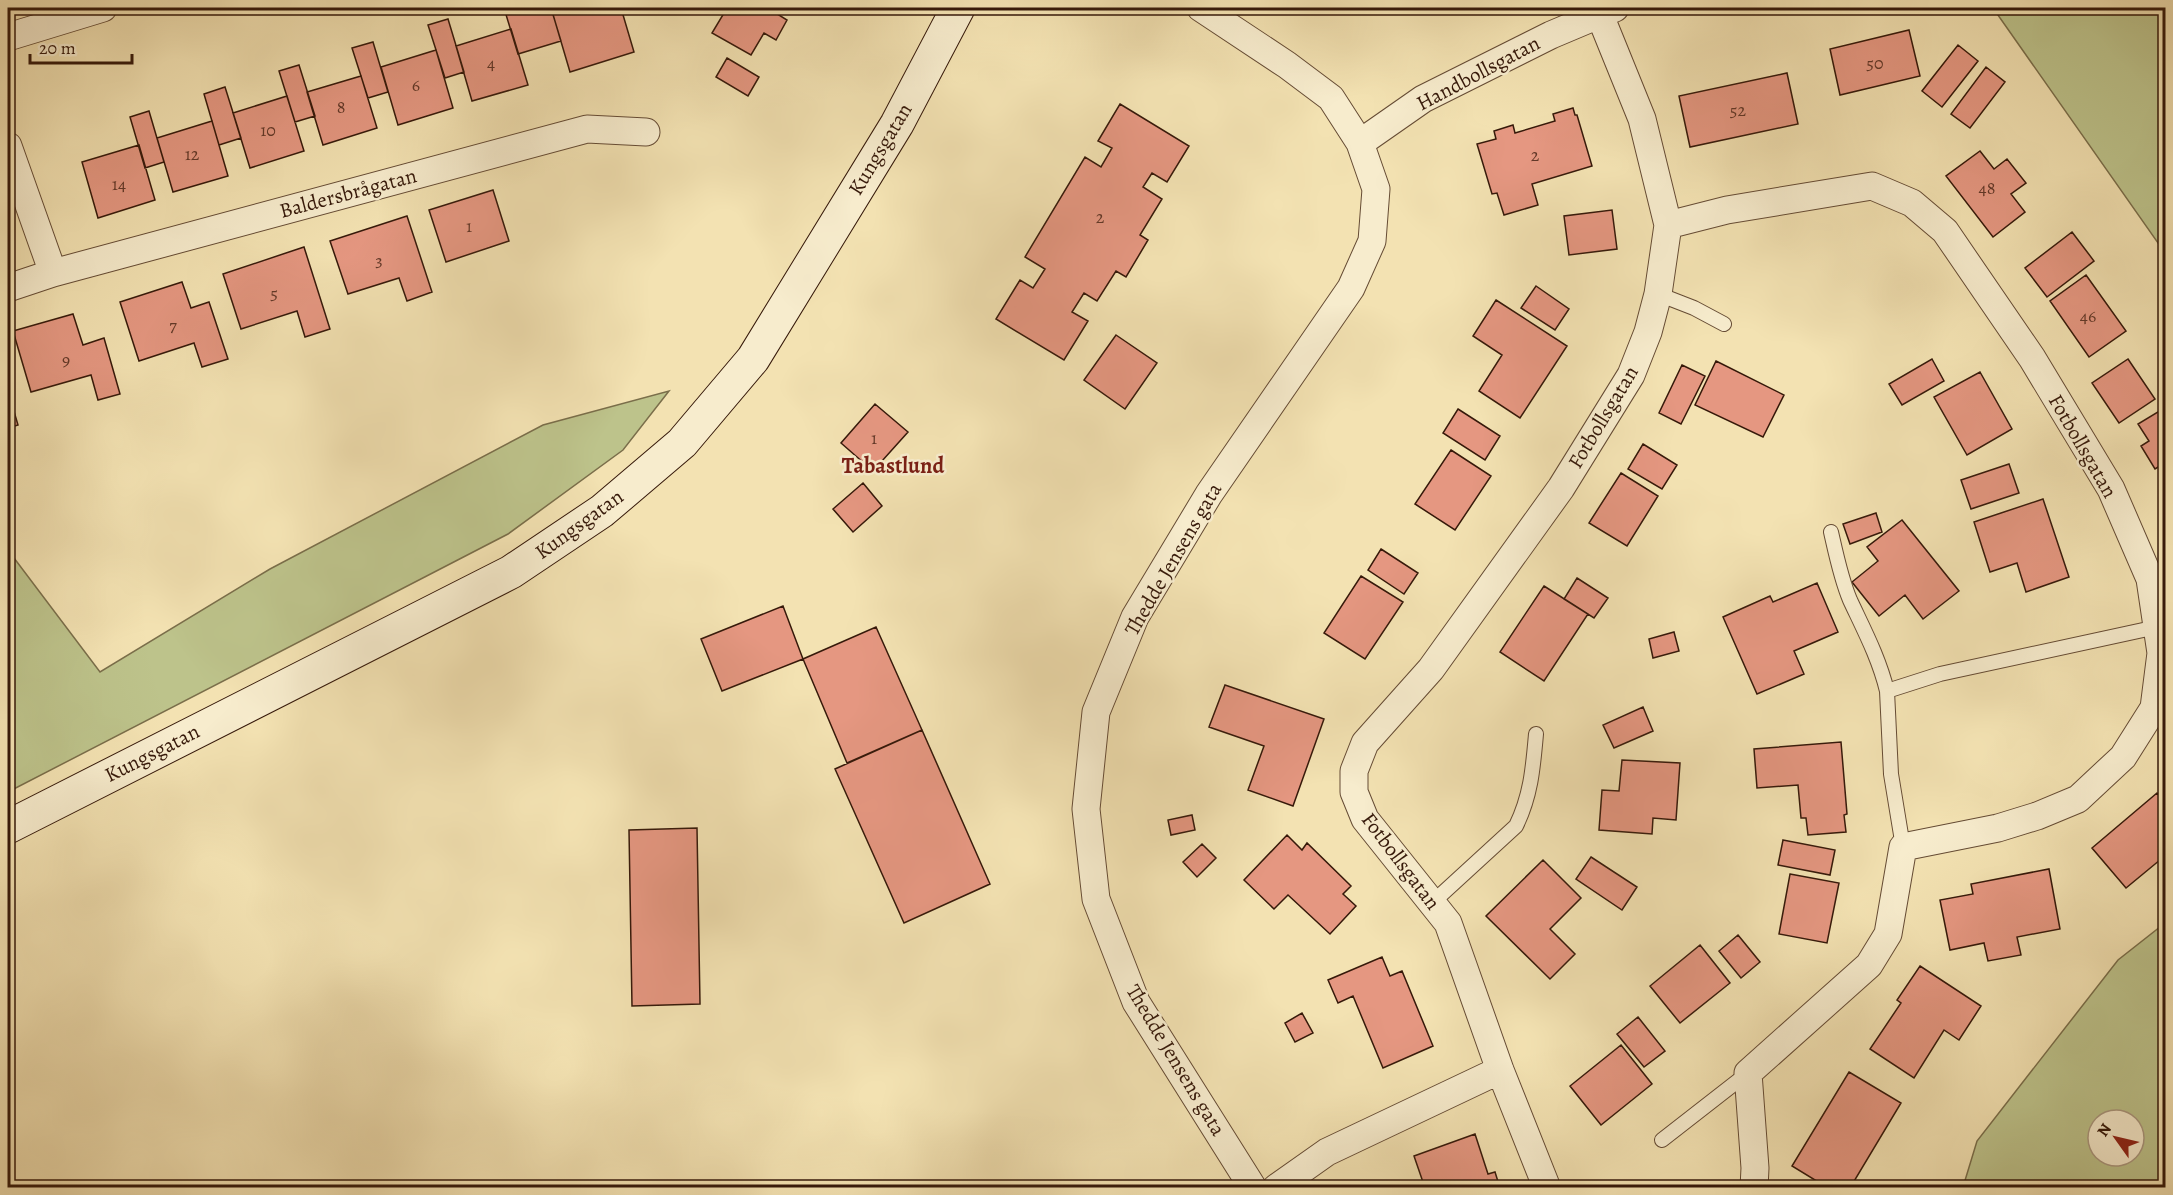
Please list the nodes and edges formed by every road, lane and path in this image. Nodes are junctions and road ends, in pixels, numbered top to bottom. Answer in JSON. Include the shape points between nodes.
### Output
{"nodes":[{"id":1,"x":103,"y":8,"type":"edge"},
{"id":2,"x":958,"y":8,"type":"edge"},
{"id":3,"x":1201,"y":8,"type":"edge"},
{"id":4,"x":1604,"y":9,"type":"edge"},
{"id":5,"x":8,"y":37,"type":"edge"},
{"id":6,"x":646,"y":132,"type":"dead end"},
{"id":7,"x":1360,"y":143,"type":"junction"},
{"id":8,"x":8,"y":146,"type":"edge"},
{"id":9,"x":1668,"y":225,"type":"junction"},
{"id":10,"x":53,"y":273,"type":"junction"},
{"id":11,"x":8,"y":288,"type":"edge"},
{"id":12,"x":1658,"y":294,"type":"junction"},
{"id":13,"x":1724,"y":324,"type":"dead end"},
{"id":14,"x":1831,"y":532,"type":"dead end"},
{"id":15,"x":2157,"y":627,"type":"junction"},
{"id":16,"x":1887,"y":691,"type":"junction"},
{"id":17,"x":1536,"y":734,"type":"dead end"},
{"id":18,"x":8,"y":827,"type":"edge"},
{"id":19,"x":1903,"y":847,"type":"junction"},
{"id":20,"x":1432,"y":903,"type":"junction"},
{"id":21,"x":1500,"y":1070,"type":"junction"},
{"id":22,"x":1748,"y":1073,"type":"junction"},
{"id":23,"x":1662,"y":1140,"type":"dead end"},
{"id":24,"x":1252,"y":1188,"type":"edge"},
{"id":25,"x":1276,"y":1188,"type":"edge"},
{"id":26,"x":1546,"y":1188,"type":"edge"},
{"id":27,"x":1754,"y":1188,"type":"edge"}],
"edges":[{"from":1,"to":5,"type":"street"},
{"from":2,"to":18,"type":"street","name":"Kungsgatan","via":[[897,124],[753,358],[682,444],[602,511],[511,572]]},
{"from":3,"to":7,"type":"street","name":"Thedde Jensens gata","via":[[1330,98]]},
{"from":4,"to":7,"type":"street","name":"Handbollsgatan","via":[[1423,99]]},
{"from":4,"to":9,"type":"street","name":"Handbollsgatan","via":[[1642,119]]},
{"from":6,"to":10,"type":"street","name":"Baldersbrågatan","via":[[587,129]]},
{"from":7,"to":24,"type":"street","name":"Thedde Jensens gata","via":[[1376,189],[1372,241],[1351,288],[1196,514],[1135,616],[1096,712],[1086,809],[1096,899],[1136,1002]]},
{"from":8,"to":10,"type":"street"},
{"from":9,"to":12,"type":"street","name":"Fotbollsgatan"},
{"from":9,"to":15,"type":"street","name":"Fotbollsgatan","via":[[1727,210],[1872,186],[1912,203],[1945,231],[2032,358],[2111,489],[2150,579]]},
{"from":10,"to":11,"type":"street","name":"Baldersbrågatan"},
{"from":12,"to":13,"type":"lane"},
{"from":12,"to":20,"type":"street","name":"Fotbollsgatan","via":[[1631,375],[1561,488],[1431,669],[1365,743],[1354,771],[1354,792],[1365,819]]},
{"from":14,"to":16,"type":"lane","via":[[1849,598],[1882,669]]},
{"from":15,"to":16,"type":"lane","via":[[1940,674]]},
{"from":15,"to":19,"type":"street","name":"Fotbollsgatan","via":[[2161,653],[2154,708],[2123,757],[2078,799],[1998,828]]},
{"from":16,"to":19,"type":"lane","via":[[1891,774]]},
{"from":17,"to":20,"type":"lane","via":[[1531,787],[1516,826]]},
{"from":19,"to":22,"type":"street","via":[[1888,934],[1869,965]]},
{"from":20,"to":21,"type":"street","name":"Fotbollsgatan","via":[[1448,923]]},
{"from":21,"to":25,"type":"street","via":[[1327,1152]]},
{"from":21,"to":26,"type":"street","name":"Fotbollsgatan"},
{"from":22,"to":23,"type":"lane"},
{"from":22,"to":27,"type":"street"}]}
